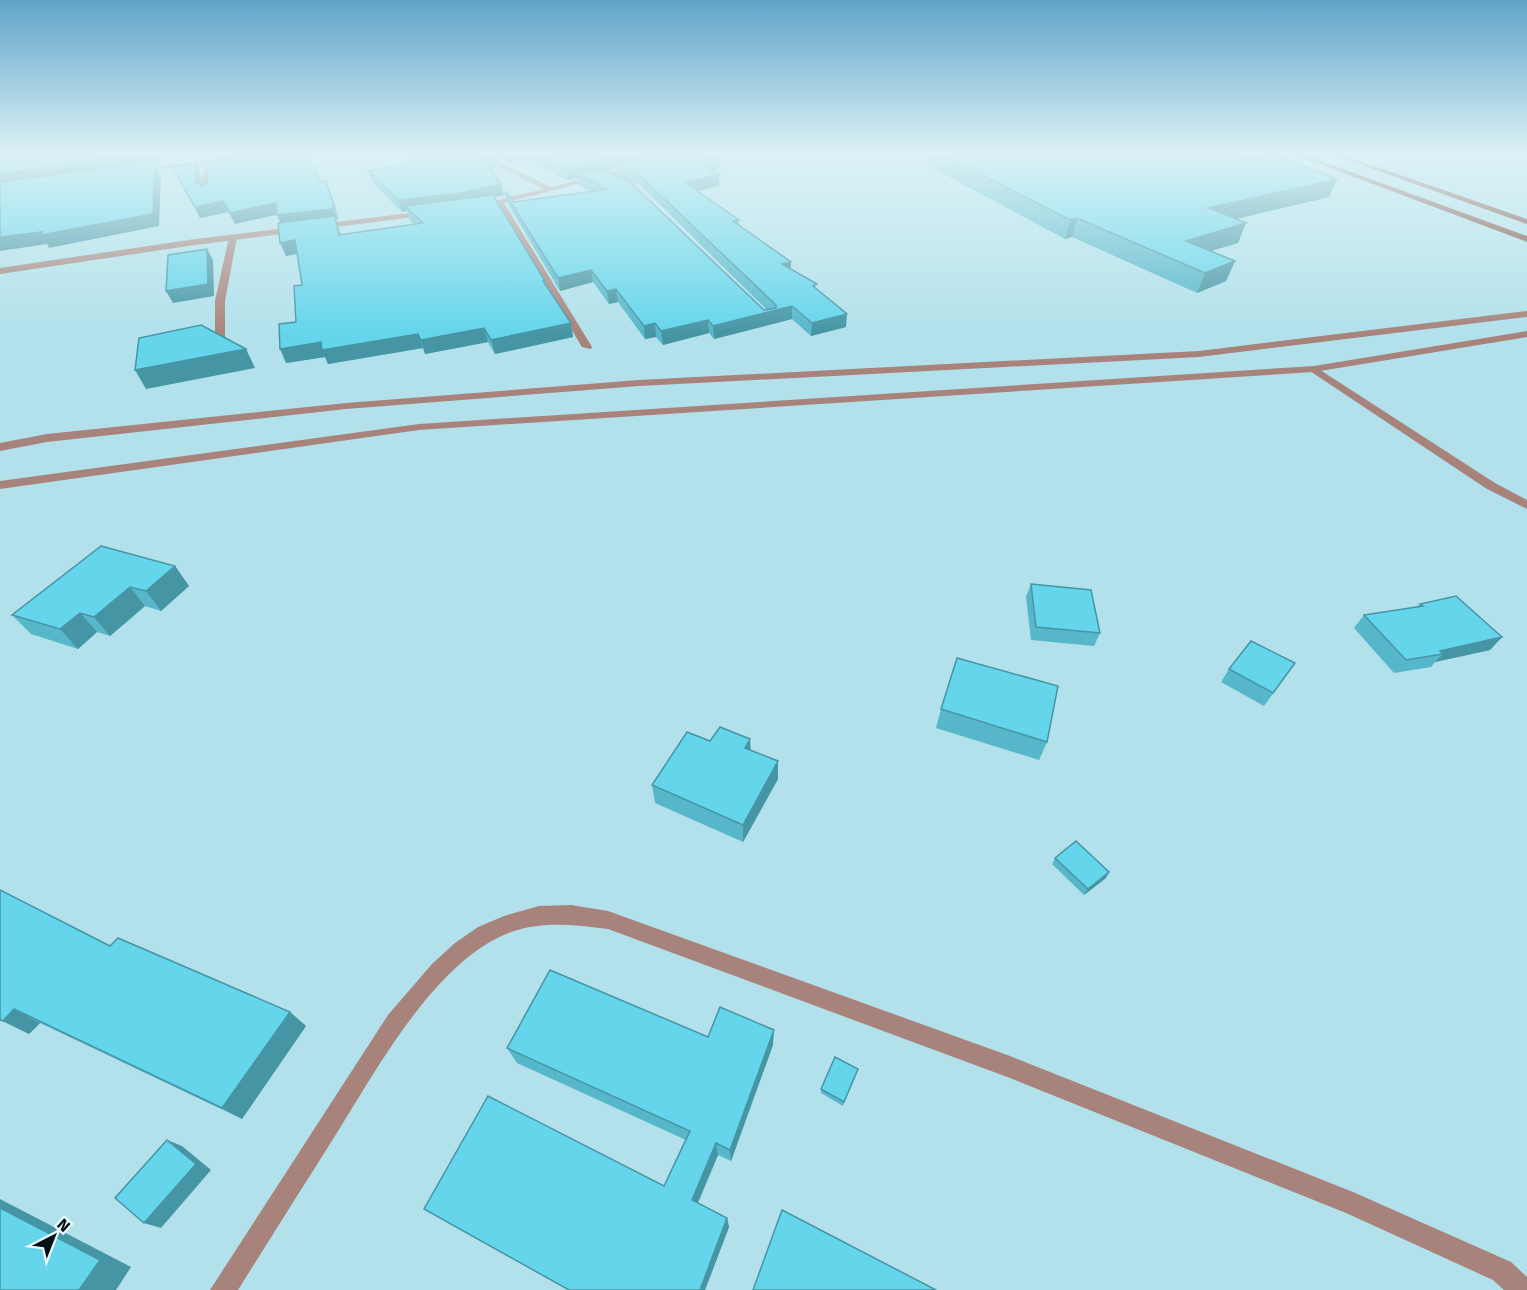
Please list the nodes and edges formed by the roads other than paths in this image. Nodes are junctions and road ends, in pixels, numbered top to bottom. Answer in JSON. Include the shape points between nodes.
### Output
{"nodes":[{"id":1,"x":421,"y":214,"type":"edge"},
{"id":2,"x":506,"y":214,"type":"edge"},
{"id":3,"x":1461,"y":214,"type":"edge"},
{"id":4,"x":1505,"y":214,"type":"edge"},
{"id":5,"x":1527,"y":222,"type":"edge"},
{"id":6,"x":233,"y":237,"type":"junction"},
{"id":7,"x":1527,"y":239,"type":"edge"},
{"id":8,"x":0,"y":271,"type":"edge"},
{"id":9,"x":1527,"y":314,"type":"edge"},
{"id":10,"x":1527,"y":334,"type":"edge"},
{"id":11,"x":219,"y":338,"type":"edge"},
{"id":12,"x":587,"y":347,"type":"dead end"},
{"id":13,"x":1314,"y":369,"type":"junction"},
{"id":14,"x":0,"y":447,"type":"edge"},
{"id":15,"x":0,"y":485,"type":"edge"},
{"id":16,"x":1527,"y":505,"type":"edge"},
{"id":17,"x":223,"y":1290,"type":"edge"},
{"id":18,"x":1523,"y":1290,"type":"edge"}],
"edges":[{"from":1,"to":6,"type":"street"},
{"from":2,"to":12,"type":"street"},
{"from":3,"to":7,"type":"main road"},
{"from":4,"to":5,"type":"main road"},
{"from":6,"to":8,"type":"street"},
{"from":6,"to":11,"type":"street","via":[[220,301]]},
{"from":9,"to":14,"type":"street","via":[[1199,354],[484,394],[47,438]]},
{"from":10,"to":13,"type":"street"},
{"from":13,"to":15,"type":"street","via":[[418,426]]},
{"from":13,"to":16,"type":"street","via":[[1491,486]]},
{"from":17,"to":18,"type":"street","via":[[395,1022],[422,988],[472,942],[491,930],[524,916],[556,913],[608,920],[1010,1067],[1353,1204],[1502,1271]]}]}
